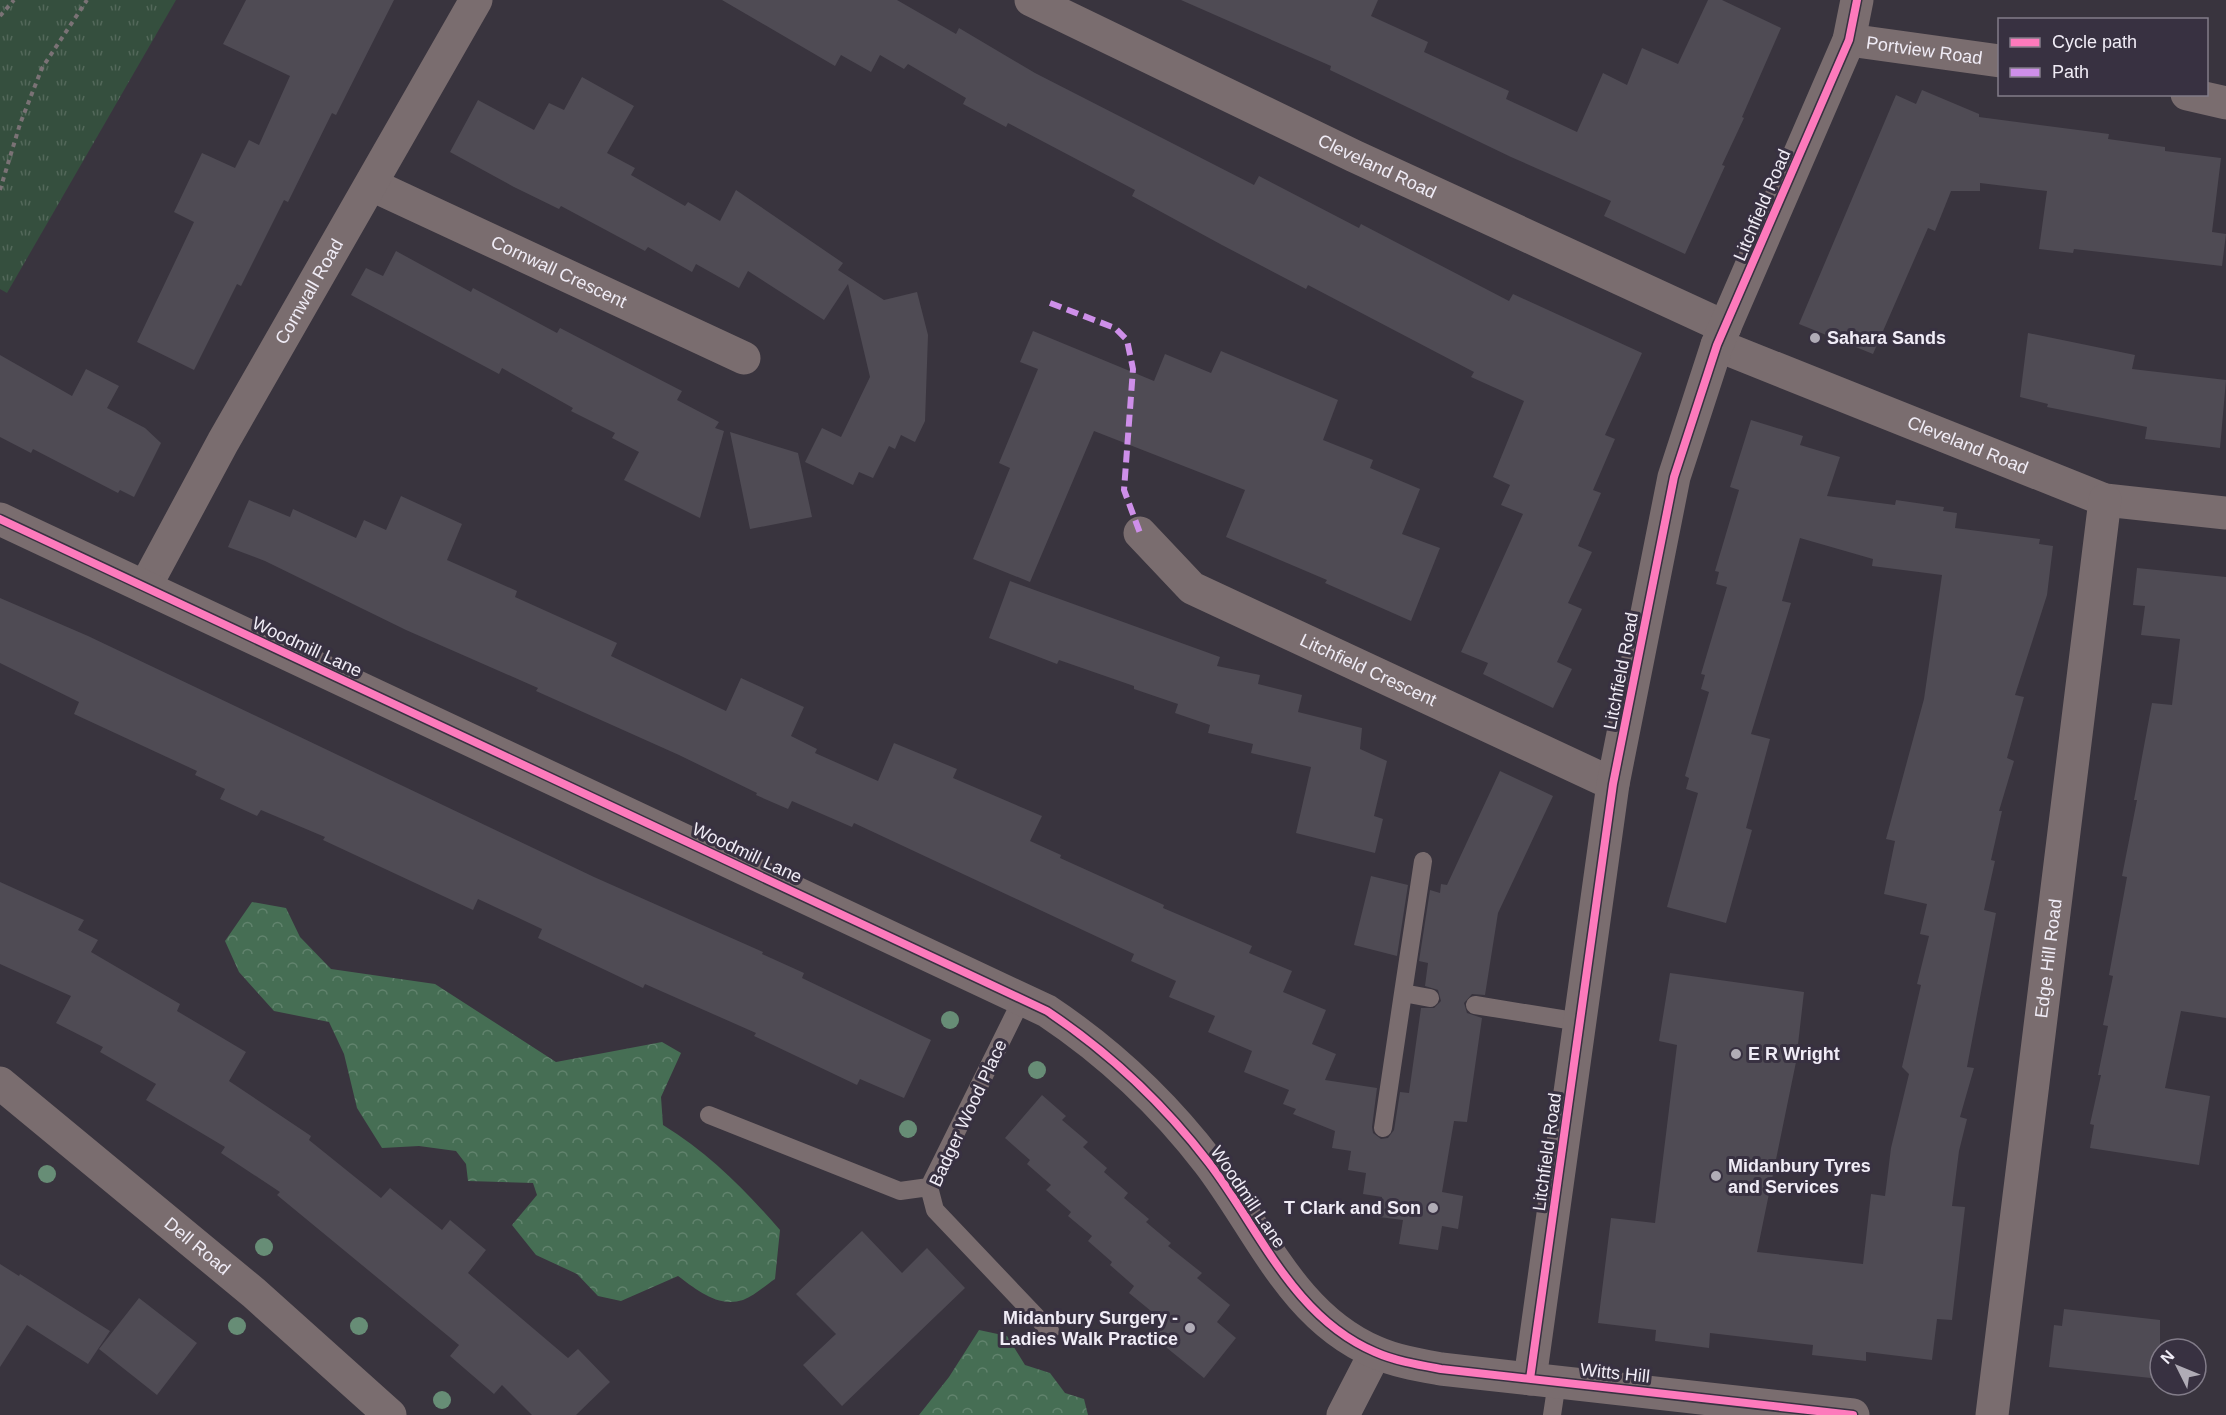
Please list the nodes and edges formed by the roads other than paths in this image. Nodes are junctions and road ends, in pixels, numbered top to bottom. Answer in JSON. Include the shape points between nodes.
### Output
{"nodes":[{"id":1,"x":476,"y":0,"type":"edge"},
{"id":2,"x":1031,"y":0,"type":"edge"},
{"id":3,"x":1857,"y":0,"type":"edge"},
{"id":4,"x":1850,"y":40,"type":"junction"},
{"id":5,"x":1998,"y":61,"type":"edge"},
{"id":6,"x":2196,"y":96,"type":"edge"},
{"id":7,"x":2226,"y":103,"type":"edge"},
{"id":8,"x":372,"y":185,"type":"junction"},
{"id":9,"x":1721,"y":336,"type":"junction"},
{"id":10,"x":744,"y":358,"type":"dead end"},
{"id":11,"x":2105,"y":500,"type":"junction"},
{"id":12,"x":2226,"y":513,"type":"edge"},
{"id":13,"x":0,"y":519,"type":"edge"},
{"id":14,"x":1140,"y":533,"type":"dead end"},
{"id":15,"x":145,"y":587,"type":"junction"},
{"id":16,"x":1613,"y":784,"type":"junction"},
{"id":17,"x":1423,"y":861,"type":"dead end"},
{"id":18,"x":1403,"y":993,"type":"junction"},
{"id":19,"x":1023,"y":997,"type":"junction"},
{"id":20,"x":1430,"y":998,"type":"dead end"},
{"id":21,"x":1474,"y":1005,"type":"dead end"},
{"id":22,"x":1580,"y":1022,"type":"junction"},
{"id":23,"x":0,"y":1083,"type":"edge"},
{"id":24,"x":709,"y":1115,"type":"dead end"},
{"id":25,"x":1383,"y":1128,"type":"dead end"},
{"id":26,"x":929,"y":1187,"type":"junction"},
{"id":27,"x":1050,"y":1331,"type":"dead end"},
{"id":28,"x":1375,"y":1353,"type":"junction"},
{"id":29,"x":1543,"y":1380,"type":"junction"},
{"id":30,"x":1742,"y":1408,"type":"edge"},
{"id":31,"x":390,"y":1415,"type":"edge"},
{"id":32,"x":1343,"y":1415,"type":"edge"},
{"id":33,"x":1552,"y":1415,"type":"edge"},
{"id":34,"x":1853,"y":1415,"type":"edge"},
{"id":35,"x":1992,"y":1415,"type":"edge"}],
"edges":[{"from":1,"to":8,"type":"street","name":"Cornwall Road"},
{"from":2,"to":9,"type":"street","name":"Cleveland Road"},
{"from":3,"to":4,"type":"street","name":"Litchfield Road"},
{"from":4,"to":5,"type":"street","name":"Portview Road"},
{"from":4,"to":9,"type":"street","name":"Litchfield Road"},
{"from":6,"to":7,"type":"street"},
{"from":8,"to":10,"type":"street","name":"Cornwall Crescent"},
{"from":8,"to":15,"type":"street","name":"Cornwall Road","via":[[223,442]]},
{"from":9,"to":11,"type":"street","name":"Cleveland Road"},
{"from":9,"to":16,"type":"street","name":"Litchfield Road","via":[[1674,477]]},
{"from":11,"to":12,"type":"street","name":"Cleveland Road"},
{"from":11,"to":35,"type":"street","name":"Edge Hill Road"},
{"from":13,"to":15,"type":"street","name":"Woodmill Lane"},
{"from":14,"to":16,"type":"street","name":"Litchfield Crescent","via":[[1192,588]]},
{"from":15,"to":19,"type":"street","name":"Woodmill Lane"},
{"from":16,"to":22,"type":"street","name":"Litchfield Road"},
{"from":17,"to":18,"type":"lane"},
{"from":18,"to":20,"type":"lane"},
{"from":18,"to":25,"type":"lane"},
{"from":19,"to":26,"type":"lane","name":"Badger Wood Place"},
{"from":19,"to":28,"type":"street","name":"Woodmill Lane","via":[[1076,1030],[1158,1102],[1210,1165],[1299,1295],[1322,1319]]},
{"from":21,"to":22,"type":"lane"},
{"from":22,"to":29,"type":"street","name":"Litchfield Road"},
{"from":23,"to":31,"type":"street","name":"Dell Road","via":[[254,1293]]},
{"from":24,"to":26,"type":"lane","via":[[900,1191]]},
{"from":26,"to":27,"type":"lane","name":"Badger Wood Place","via":[[935,1210]]},
{"from":28,"to":29,"type":"street","name":"Witts Hill","via":[[1441,1369]]},
{"from":28,"to":32,"type":"street"},
{"from":29,"to":30,"type":"street","name":"Witts Hill"},
{"from":29,"to":33,"type":"lane"},
{"from":30,"to":34,"type":"street","name":"Witts Hill"}]}
